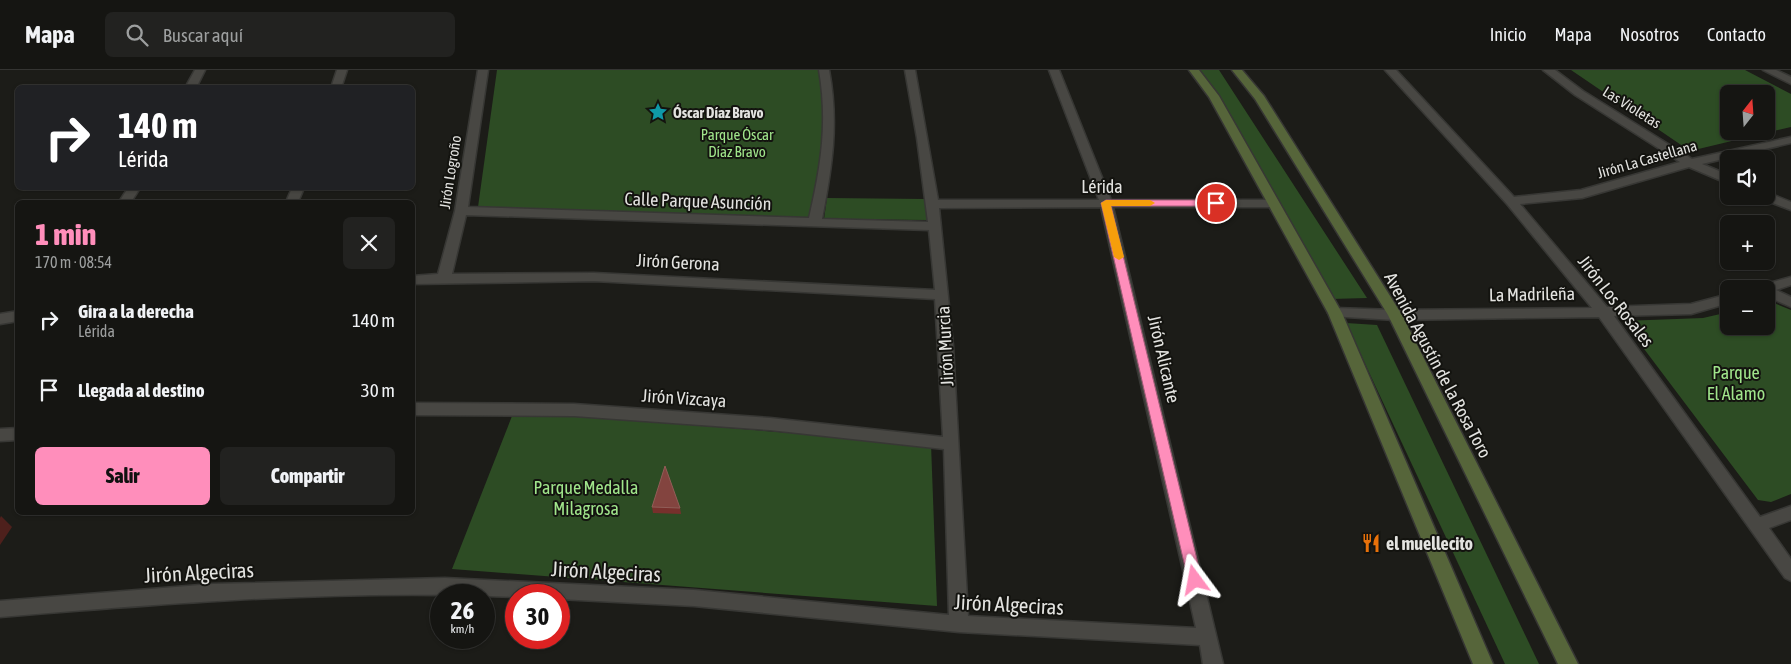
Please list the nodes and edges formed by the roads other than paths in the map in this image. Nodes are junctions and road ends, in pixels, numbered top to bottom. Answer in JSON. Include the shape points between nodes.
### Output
{"nodes":[{"id":1,"x":200,"y":70,"type":"edge"},
{"id":2,"x":342,"y":70,"type":"edge"},
{"id":3,"x":483,"y":70,"type":"edge"},
{"id":4,"x":824,"y":70,"type":"edge"},
{"id":5,"x":910,"y":70,"type":"edge"},
{"id":6,"x":1054,"y":70,"type":"edge"},
{"id":7,"x":1194,"y":70,"type":"edge"},
{"id":8,"x":1238,"y":70,"type":"edge"},
{"id":9,"x":1390,"y":70,"type":"edge"},
{"id":10,"x":1548,"y":70,"type":"edge"},
{"id":11,"x":1768,"y":70,"type":"edge"},
{"id":12,"x":1791,"y":81,"type":"edge"},
{"id":13,"x":192,"y":85,"type":"edge"},
{"id":14,"x":337,"y":85,"type":"edge"},
{"id":15,"x":1791,"y":140,"type":"edge"},
{"id":16,"x":1690,"y":163,"type":"junction"},
{"id":17,"x":1720,"y":176,"type":"edge"},
{"id":18,"x":1775,"y":200,"type":"edge"},
{"id":19,"x":1511,"y":201,"type":"junction"},
{"id":20,"x":1106,"y":203,"type":"junction"},
{"id":21,"x":932,"y":204,"type":"junction"},
{"id":22,"x":1272,"y":204,"type":"junction"},
{"id":23,"x":1791,"y":206,"type":"edge"},
{"id":24,"x":461,"y":211,"type":"junction"},
{"id":25,"x":815,"y":222,"type":"junction"},
{"id":26,"x":934,"y":226,"type":"junction"},
{"id":27,"x":444,"y":278,"type":"junction"},
{"id":28,"x":415,"y":280,"type":"edge"},
{"id":29,"x":1791,"y":281,"type":"edge"},
{"id":30,"x":1775,"y":287,"type":"edge"},
{"id":31,"x":942,"y":295,"type":"junction"},
{"id":32,"x":1775,"y":295,"type":"edge"},
{"id":33,"x":1720,"y":301,"type":"edge"},
{"id":34,"x":1791,"y":302,"type":"edge"},
{"id":35,"x":1603,"y":312,"type":"junction"},
{"id":36,"x":1334,"y":313,"type":"junction"},
{"id":37,"x":1395,"y":314,"type":"junction"},
{"id":38,"x":15,"y":316,"type":"edge"},
{"id":39,"x":0,"y":319,"type":"edge"},
{"id":40,"x":415,"y":409,"type":"edge"},
{"id":41,"x":15,"y":434,"type":"edge"},
{"id":42,"x":0,"y":436,"type":"edge"},
{"id":43,"x":951,"y":444,"type":"junction"},
{"id":44,"x":1791,"y":513,"type":"edge"},
{"id":45,"x":1756,"y":525,"type":"junction"},
{"id":46,"x":1791,"y":572,"type":"edge"},
{"id":47,"x":0,"y":609,"type":"edge"},
{"id":48,"x":958,"y":624,"type":"junction"},
{"id":49,"x":1208,"y":637,"type":"junction"},
{"id":50,"x":1213,"y":664,"type":"edge"},
{"id":51,"x":1483,"y":664,"type":"edge"},
{"id":52,"x":1568,"y":664,"type":"edge"}],
"edges":[{"from":1,"to":13,"type":"street"},
{"from":2,"to":14,"type":"street"},
{"from":3,"to":24,"type":"street","name":"Jirón Logroño"},
{"from":4,"to":25,"type":"street","via":[[831,106],[830,144]]},
{"from":5,"to":21,"type":"street","name":"Jirón Murcia"},
{"from":6,"to":20,"type":"street","name":"Jirón Alicante"},
{"from":7,"to":22,"type":"street","via":[[1214,96]]},
{"from":8,"to":37,"type":"street","name":"Avenida Agustín de la Rosa Toro","via":[[1260,98]]},
{"from":9,"to":19,"type":"street","name":"Jirón Los Rosales"},
{"from":10,"to":16,"type":"street","name":"Las Violetas"},
{"from":11,"to":12,"type":"street"},
{"from":15,"to":16,"type":"street","name":"Jirón La Castellana"},
{"from":16,"to":17,"type":"street","name":"Las Violetas"},
{"from":16,"to":19,"type":"street","name":"Jirón La Castellana","via":[[1582,194]]},
{"from":18,"to":23,"type":"street"},
{"from":19,"to":35,"type":"street","name":"Jirón Los Rosales"},
{"from":20,"to":21,"type":"street","name":"Lérida"},
{"from":20,"to":22,"type":"street","name":"Lérida"},
{"from":20,"to":49,"type":"street","name":"Jirón Alicante"},
{"from":21,"to":26,"type":"street","name":"Jirón Murcia"},
{"from":22,"to":36,"type":"street"},
{"from":24,"to":25,"type":"street","name":"Calle Parque Asunción"},
{"from":24,"to":27,"type":"street","name":"Jirón Logroño"},
{"from":25,"to":26,"type":"street","name":"Calle Parque Asunción"},
{"from":26,"to":31,"type":"street","name":"Jirón Murcia"},
{"from":27,"to":28,"type":"street","name":"Jirón Gerona"},
{"from":27,"to":31,"type":"street","name":"Jirón Gerona","via":[[594,277]]},
{"from":29,"to":30,"type":"street"},
{"from":31,"to":43,"type":"street","name":"Jirón Murcia"},
{"from":32,"to":34,"type":"street"},
{"from":33,"to":35,"type":"street","name":"La Madrileña","via":[[1691,309]]},
{"from":35,"to":37,"type":"street","name":"La Madrileña"},
{"from":35,"to":45,"type":"street","name":"Jirón Los Rosales"},
{"from":36,"to":37,"type":"street","name":"La Madrileña"},
{"from":36,"to":51,"type":"street"},
{"from":37,"to":52,"type":"street","name":"Avenida Agustín de la Rosa Toro"},
{"from":38,"to":39,"type":"street"},
{"from":40,"to":43,"type":"street","name":"Jirón Vizcaya","via":[[584,411],[770,424]]},
{"from":41,"to":42,"type":"street"},
{"from":43,"to":48,"type":"street","name":"Jirón Murcia"},
{"from":44,"to":45,"type":"street"},
{"from":45,"to":46,"type":"street","name":"Jirón Los Rosales"},
{"from":47,"to":48,"type":"street","name":"Jirón Algeciras","via":[[213,592],[445,586],[694,598]]},
{"from":48,"to":49,"type":"street","name":"Jirón Algeciras"},
{"from":49,"to":50,"type":"street","name":"Jirón Alicante"}]}
